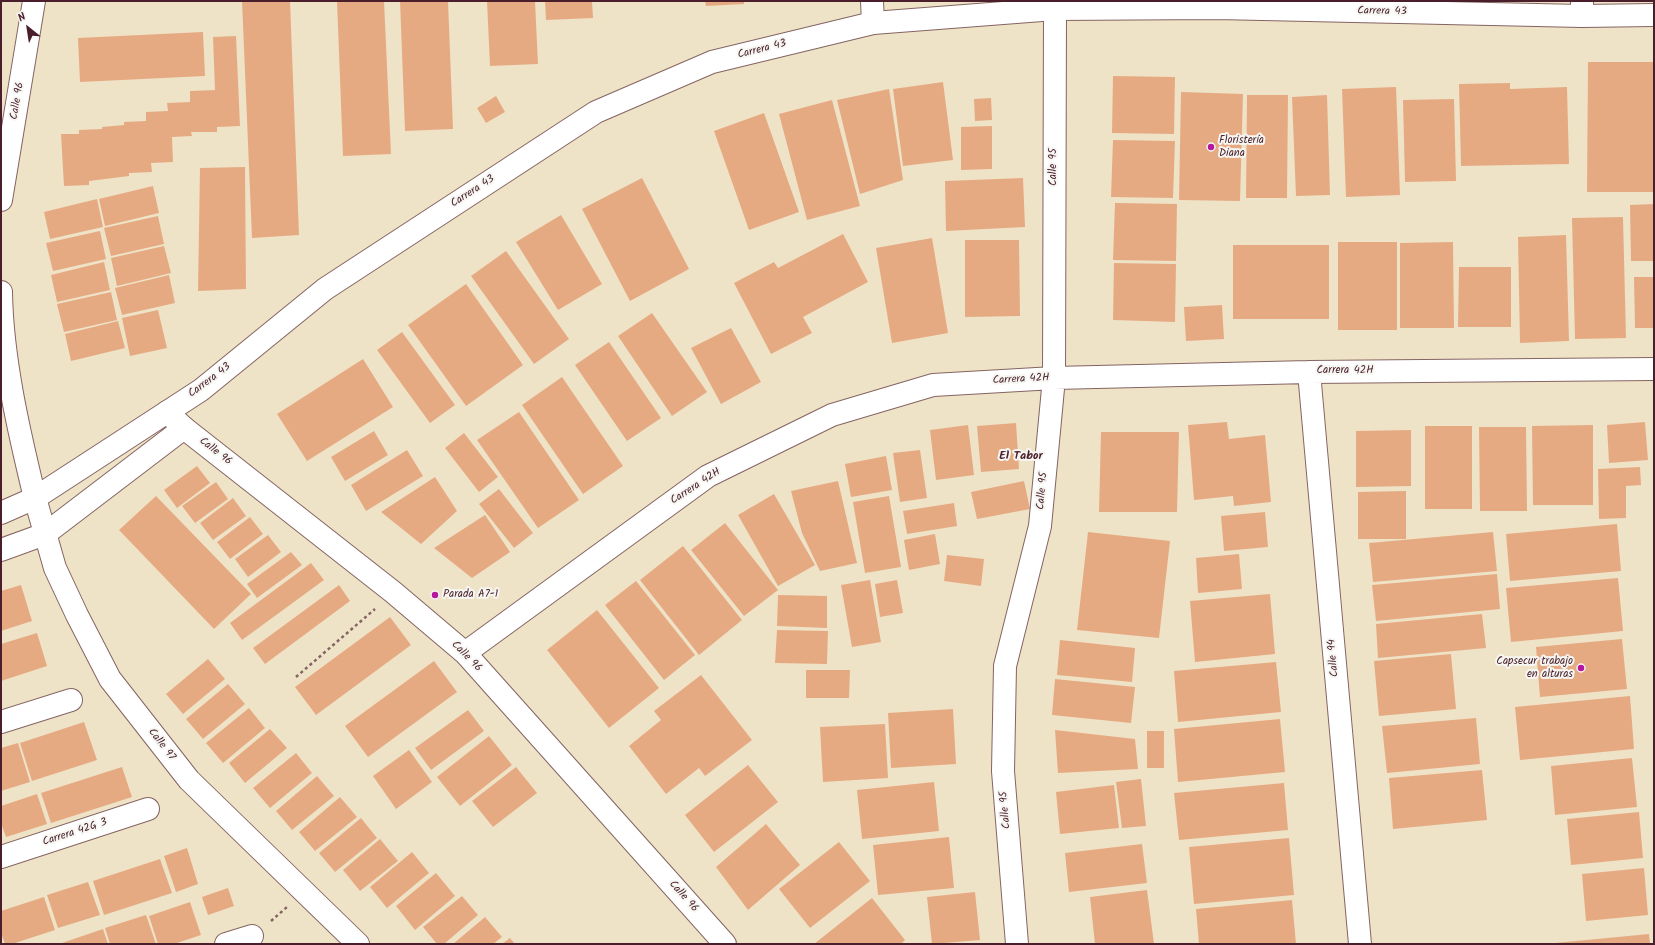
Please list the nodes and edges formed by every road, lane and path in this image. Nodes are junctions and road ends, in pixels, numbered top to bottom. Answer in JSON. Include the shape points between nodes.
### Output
{"nodes":[{"id":1,"x":34,"y":1,"type":"edge"},
{"id":2,"x":872,"y":1,"type":"edge"},
{"id":3,"x":1217,"y":4,"type":"edge"},
{"id":4,"x":1582,"y":8,"type":"edge"},
{"id":5,"x":1055,"y":9,"type":"junction"},
{"id":6,"x":1654,"y":15,"type":"edge"},
{"id":7,"x":873,"y":23,"type":"junction"},
{"id":8,"x":1,"y":200,"type":"edge"},
{"id":9,"x":1,"y":292,"type":"edge"},
{"id":10,"x":1654,"y":369,"type":"edge"},
{"id":11,"x":1309,"y":372,"type":"junction"},
{"id":12,"x":1054,"y":378,"type":"junction"},
{"id":13,"x":167,"y":412,"type":"junction"},
{"id":14,"x":184,"y":428,"type":"junction"},
{"id":15,"x":36,"y":498,"type":"junction"},
{"id":16,"x":1,"y":513,"type":"edge"},
{"id":17,"x":46,"y":534,"type":"junction"},
{"id":18,"x":1,"y":550,"type":"edge"},
{"id":19,"x":393,"y":592,"type":"junction"},
{"id":20,"x":465,"y":653,"type":"junction"},
{"id":21,"x":296,"y":677,"type":"dead end"},
{"id":22,"x":71,"y":700,"type":"dead end"},
{"id":23,"x":1,"y":722,"type":"edge"},
{"id":24,"x":148,"y":809,"type":"dead end"},
{"id":25,"x":1,"y":857,"type":"edge"},
{"id":26,"x":306,"y":892,"type":"junction"},
{"id":27,"x":252,"y":936,"type":"joint"},
{"id":28,"x":226,"y":944,"type":"edge"},
{"id":29,"x":358,"y":944,"type":"edge"},
{"id":30,"x":725,"y":944,"type":"edge"},
{"id":31,"x":1017,"y":944,"type":"edge"},
{"id":32,"x":1360,"y":944,"type":"edge"}],
"edges":[{"from":1,"to":8,"type":"street","name":"Calle 96"},
{"from":2,"to":7,"type":"street"},
{"from":3,"to":4,"type":"street","name":"Carrera 43"},
{"from":3,"to":5,"type":"street","name":"Carrera 43"},
{"from":4,"to":6,"type":"street","name":"Carrera 43"},
{"from":5,"to":7,"type":"street","name":"Carrera 43"},
{"from":5,"to":12,"type":"street","name":"Calle 95"},
{"from":7,"to":13,"type":"street","name":"Carrera 43","via":[[712,62],[596,112],[325,289],[201,390]]},
{"from":9,"to":15,"type":"street","via":[[2,319],[18,422]]},
{"from":10,"to":11,"type":"street","name":"Carrera 42H"},
{"from":11,"to":12,"type":"street","name":"Carrera 42H"},
{"from":11,"to":32,"type":"street","name":"Calle 94"},
{"from":12,"to":20,"type":"street","name":"Carrera 42H","via":[[933,385],[832,415],[708,476]]},
{"from":12,"to":31,"type":"street","name":"Calle 95","via":[[1040,526],[1005,666],[1003,771]]},
{"from":13,"to":14,"type":"street","name":"Calle 96"},
{"from":13,"to":15,"type":"street","name":"Carrera 43"},
{"from":14,"to":17,"type":"street"},
{"from":14,"to":19,"type":"street","name":"Calle 96"},
{"from":15,"to":16,"type":"street","name":"Carrera 43"},
{"from":15,"to":17,"type":"street","name":"Calle 97"},
{"from":17,"to":18,"type":"street"},
{"from":17,"to":26,"type":"street","name":"Calle 97","via":[[55,568],[110,679],[189,780]]},
{"from":19,"to":20,"type":"street","name":"Calle 96"},
{"from":19,"to":21,"type":"path"},
{"from":20,"to":30,"type":"street","name":"Calle 96"},
{"from":22,"to":23,"type":"street"},
{"from":24,"to":25,"type":"street","name":"Carrera 42G 3"},
{"from":26,"to":27,"type":"path"},
{"from":26,"to":29,"type":"street","name":"Calle 97"},
{"from":27,"to":28,"type":"street"}]}
